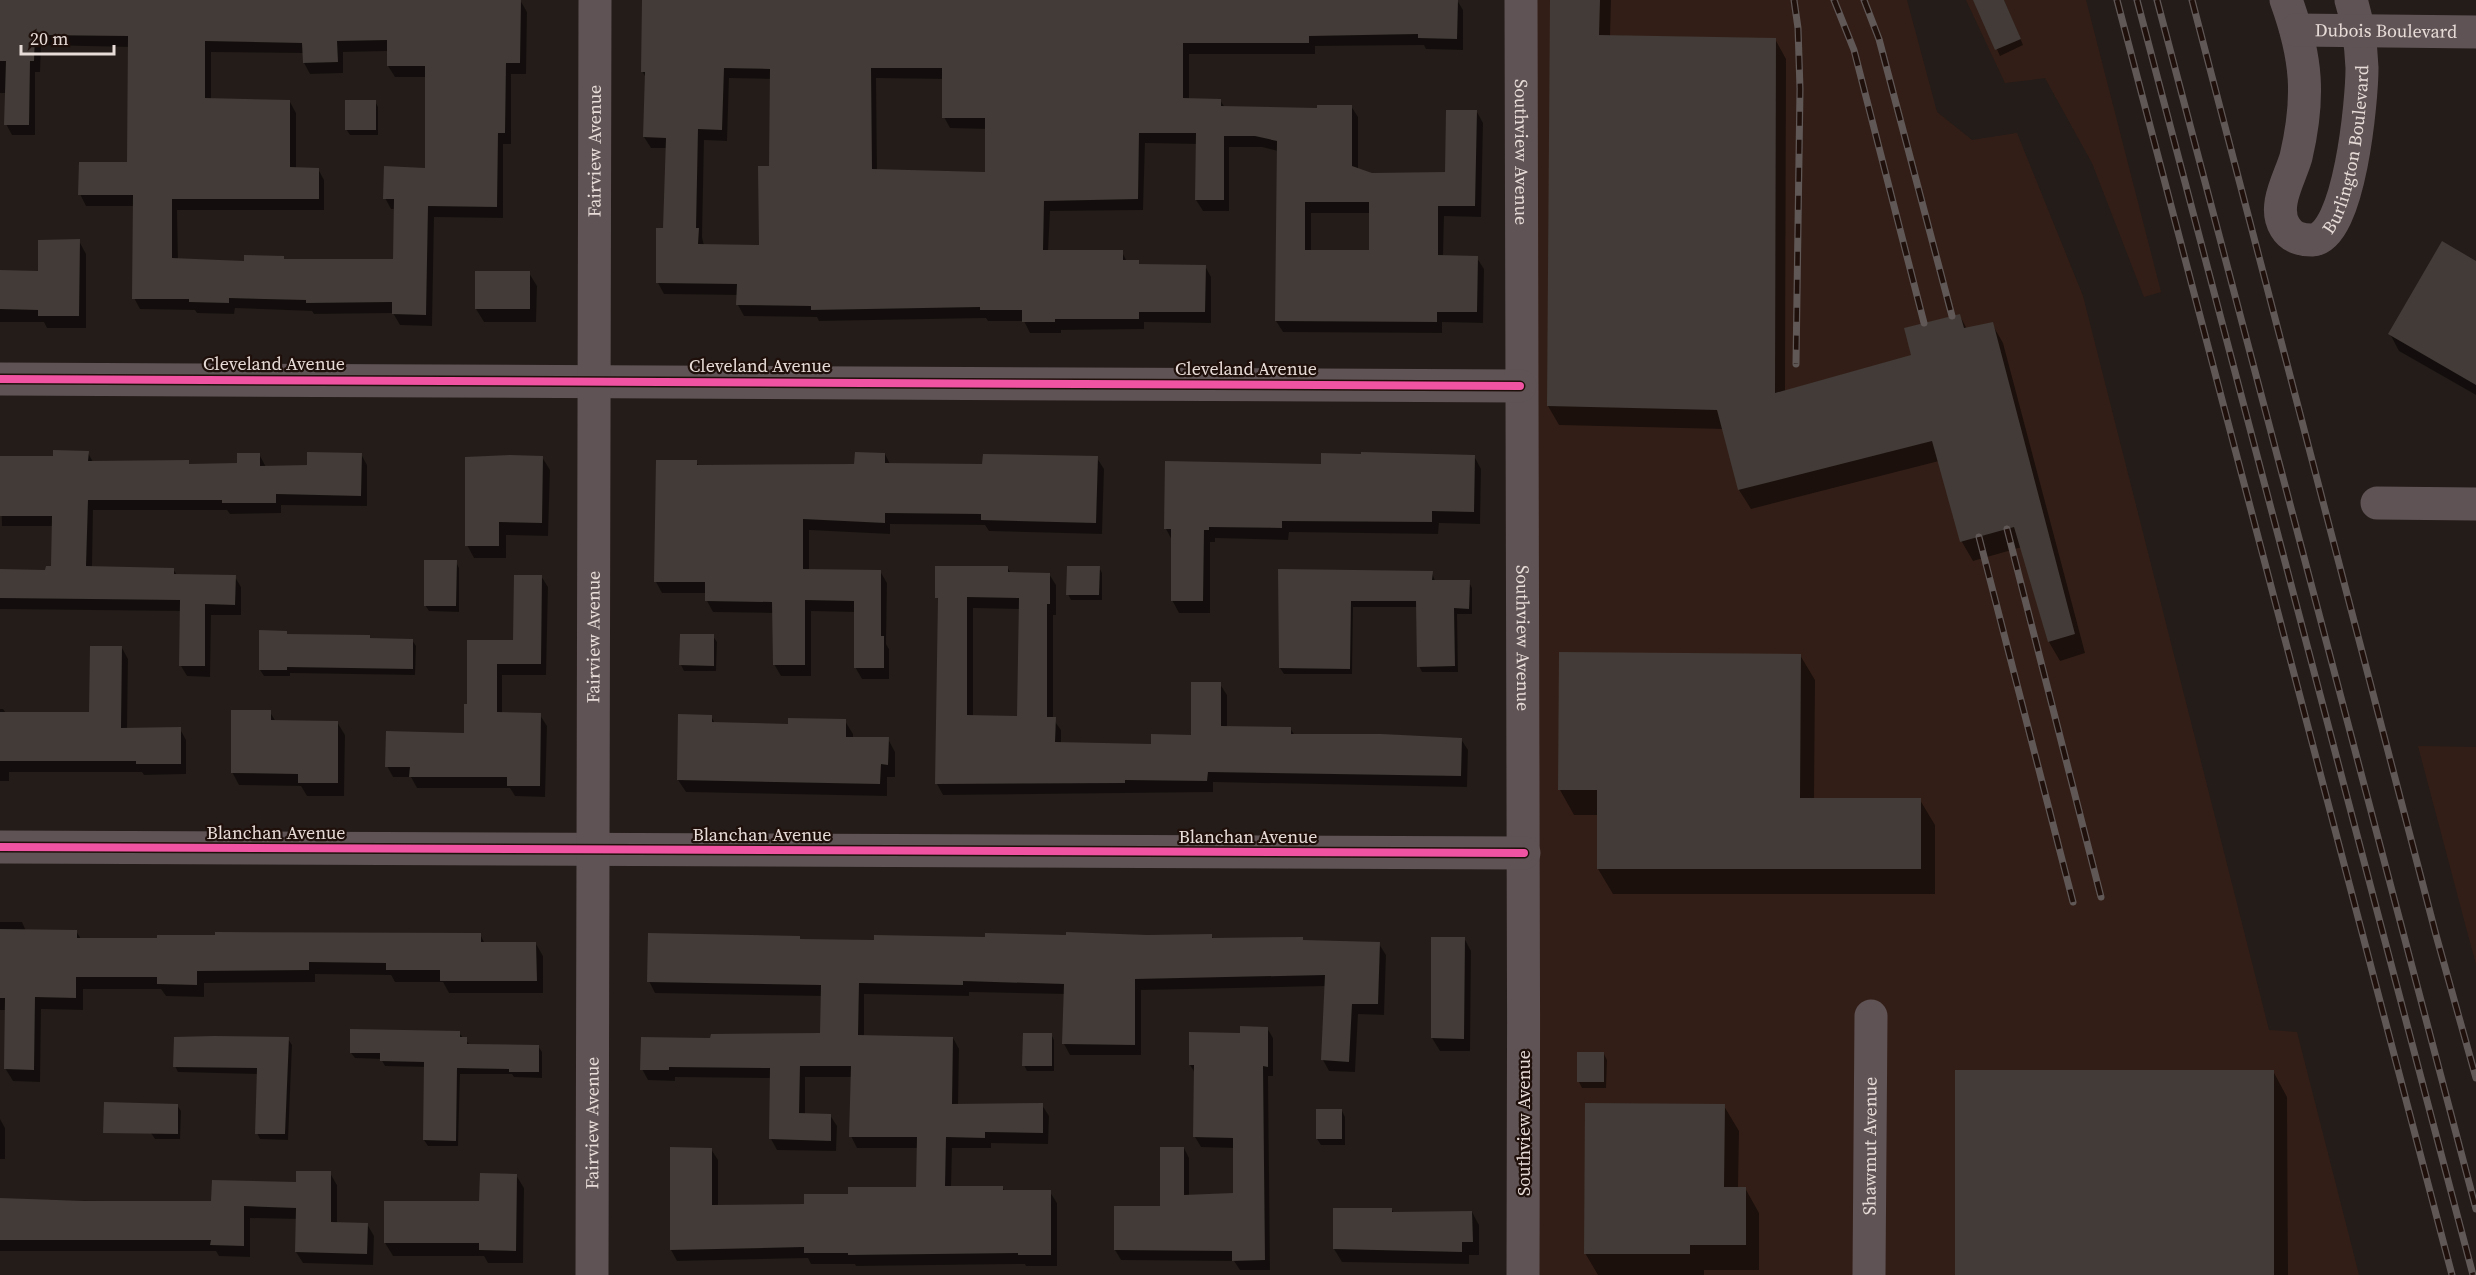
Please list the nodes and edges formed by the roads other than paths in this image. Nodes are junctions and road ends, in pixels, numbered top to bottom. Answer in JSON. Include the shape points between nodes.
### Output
{"nodes":[{"id":1,"x":595,"y":0,"type":"edge"},
{"id":2,"x":1521,"y":0,"type":"edge"},
{"id":3,"x":2291,"y":15,"type":"edge"},
{"id":4,"x":2355,"y":15,"type":"edge"},
{"id":5,"x":2476,"y":32,"type":"edge"},
{"id":6,"x":0,"y":379,"type":"edge"},
{"id":7,"x":595,"y":380,"type":"junction"},
{"id":8,"x":1520,"y":386,"type":"junction"},
{"id":9,"x":2377,"y":503,"type":"dead end"},
{"id":10,"x":2476,"y":504,"type":"edge"},
{"id":11,"x":0,"y":847,"type":"edge"},
{"id":12,"x":593,"y":850,"type":"junction"},
{"id":13,"x":1524,"y":853,"type":"junction"},
{"id":14,"x":1871,"y":1016,"type":"dead end"},
{"id":15,"x":592,"y":1275,"type":"edge"},
{"id":16,"x":1523,"y":1275,"type":"edge"},
{"id":17,"x":1869,"y":1275,"type":"edge"}],
"edges":[{"from":1,"to":7,"type":"street","name":"Fairview Avenue"},
{"from":2,"to":8,"type":"street","name":"Southview Avenue"},
{"from":3,"to":4,"type":"street","name":"Dubois Boulevard"},
{"from":3,"to":4,"type":"street","name":"Burlington Boulevard","via":[[2304,61],[2306,93],[2295,158],[2280,209],[2292,236],[2304,240],[2318,240],[2328,231],[2351,167],[2362,69]]},
{"from":4,"to":5,"type":"street","name":"Dubois Boulevard"},
{"from":6,"to":7,"type":"street","name":"Cleveland Avenue"},
{"from":7,"to":8,"type":"street","name":"Cleveland Avenue"},
{"from":7,"to":12,"type":"street","name":"Fairview Avenue"},
{"from":8,"to":13,"type":"street","name":"Southview Avenue"},
{"from":9,"to":10,"type":"street"},
{"from":11,"to":12,"type":"street","name":"Blanchan Avenue"},
{"from":12,"to":13,"type":"street","name":"Blanchan Avenue"},
{"from":12,"to":15,"type":"street","name":"Fairview Avenue"},
{"from":13,"to":16,"type":"street","name":"Southview Avenue"},
{"from":14,"to":17,"type":"street","name":"Shawmut Avenue"}]}
